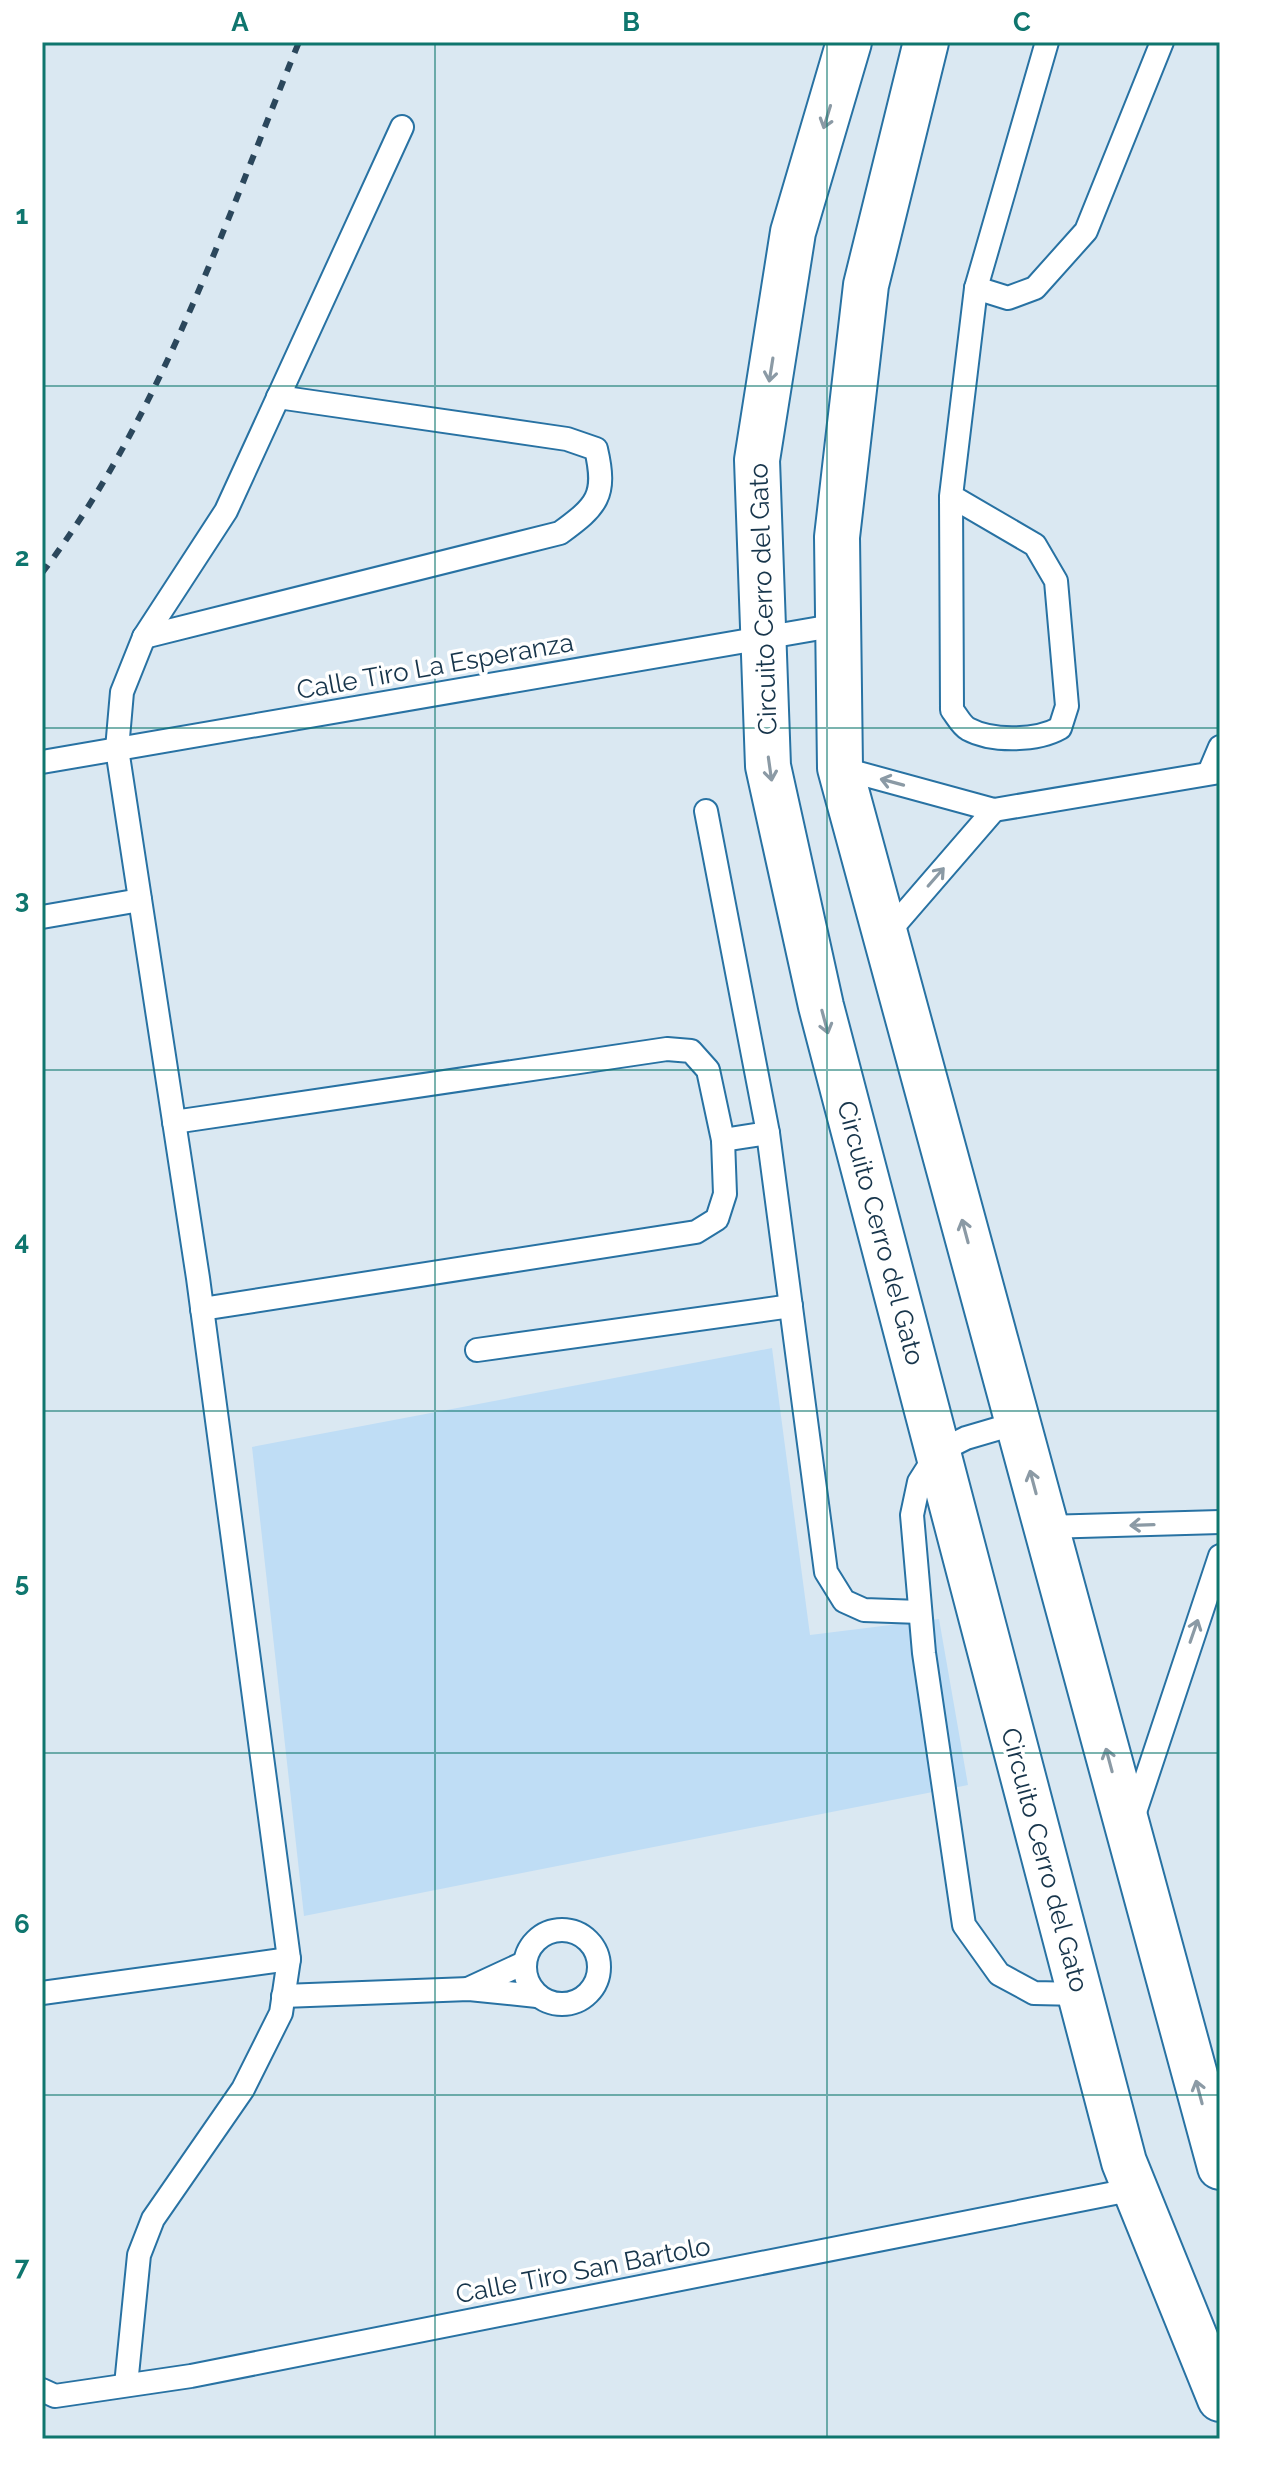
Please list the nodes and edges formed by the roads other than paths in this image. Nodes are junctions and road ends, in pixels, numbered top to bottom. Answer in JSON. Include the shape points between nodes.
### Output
{"nodes":[{"id":1,"x":849,"y":42,"type":"edge"},
{"id":2,"x":926,"y":42,"type":"edge"},
{"id":3,"x":1047,"y":42,"type":"edge"},
{"id":4,"x":1162,"y":42,"type":"edge"},
{"id":5,"x":402,"y":127,"type":"dead end"},
{"id":6,"x":976,"y":288,"type":"junction"},
{"id":7,"x":278,"y":397,"type":"junction"},
{"id":8,"x":951,"y":496,"type":"junction"},
{"id":9,"x":838,"y":625,"type":"junction"},
{"id":10,"x":144,"y":637,"type":"junction"},
{"id":11,"x":764,"y":637,"type":"junction"},
{"id":12,"x":1220,"y":747,"type":"edge"},
{"id":13,"x":117,"y":749,"type":"junction"},
{"id":14,"x":42,"y":762,"type":"edge"},
{"id":15,"x":840,"y":768,"type":"junction"},
{"id":16,"x":1215,"y":772,"type":"edge"},
{"id":17,"x":994,"y":810,"type":"junction"},
{"id":18,"x":706,"y":811,"type":"dead end"},
{"id":19,"x":140,"y":900,"type":"junction"},
{"id":20,"x":42,"y":917,"type":"edge"},
{"id":21,"x":885,"y":936,"type":"junction"},
{"id":22,"x":174,"y":1122,"type":"junction"},
{"id":23,"x":768,"y":1133,"type":"junction"},
{"id":24,"x":723,"y":1140,"type":"junction"},
{"id":25,"x":791,"y":1306,"type":"junction"},
{"id":26,"x":202,"y":1309,"type":"junction"},
{"id":27,"x":477,"y":1350,"type":"dead end"},
{"id":28,"x":1017,"y":1423,"type":"junction"},
{"id":29,"x":938,"y":1452,"type":"junction"},
{"id":30,"x":1220,"y":1522,"type":"edge"},
{"id":31,"x":1045,"y":1527,"type":"junction"},
{"id":32,"x":1220,"y":1556,"type":"edge"},
{"id":33,"x":920,"y":1612,"type":"junction"},
{"id":34,"x":1129,"y":1834,"type":"junction"},
{"id":35,"x":289,"y":1959,"type":"junction"},
{"id":36,"x":524,"y":1963,"type":"junction"},
{"id":37,"x":469,"y":1989,"type":"junction"},
{"id":38,"x":42,"y":1993,"type":"edge"},
{"id":39,"x":1080,"y":1994,"type":"junction"},
{"id":40,"x":283,"y":1996,"type":"junction"},
{"id":41,"x":537,"y":1996,"type":"junction"},
{"id":42,"x":1220,"y":2167,"type":"edge"},
{"id":43,"x":1135,"y":2189,"type":"junction"},
{"id":44,"x":126,"y":2385,"type":"junction"},
{"id":45,"x":46,"y":2396,"type":"edge"},
{"id":46,"x":1220,"y":2399,"type":"edge"}],
"edges":[{"from":1,"to":11,"type":"street","name":"Circuito Cerro del Gato","one_way":true,"via":[[793,232],[757,460]]},
{"from":2,"to":9,"type":"street","via":[[866,285],[837,537]]},
{"from":3,"to":6,"type":"lane"},
{"from":4,"to":6,"type":"lane","via":[[1086,231],[1035,288],[1008,298]]},
{"from":5,"to":7,"type":"lane"},
{"from":6,"to":8,"type":"lane"},
{"from":7,"to":10,"type":"lane","via":[[226,511]]},
{"from":7,"to":10,"type":"lane","via":[[582,444],[596,449],[603,478],[594,508],[560,533]]},
{"from":8,"to":8,"type":"lane","via":[[952,710],[964,727],[982,735],[1045,737],[1060,728],[1067,706],[1056,581],[1035,545]]},
{"from":9,"to":11,"type":"lane","name":"Calle Tiro La Esperanza"},
{"from":9,"to":15,"type":"street"},
{"from":10,"to":13,"type":"lane","via":[[122,692]]},
{"from":11,"to":13,"type":"lane","name":"Calle Tiro La Esperanza"},
{"from":11,"to":29,"type":"street","name":"Circuito Cerro del Gato","one_way":true,"via":[[772,781],[821,1006]]},
{"from":12,"to":16,"type":"lane"},
{"from":13,"to":14,"type":"lane","name":"Calle Tiro La Esperanza"},
{"from":13,"to":19,"type":"lane"},
{"from":17,"to":15,"type":"lane","one_way":true},
{"from":15,"to":21,"type":"street"},
{"from":16,"to":17,"type":"lane"},
{"from":21,"to":17,"type":"lane","one_way":true},
{"from":18,"to":23,"type":"lane"},
{"from":19,"to":20,"type":"lane"},
{"from":19,"to":22,"type":"lane"},
{"from":28,"to":21,"type":"street","one_way":true},
{"from":22,"to":24,"type":"lane","via":[[667,1049],[691,1051],[708,1070]]},
{"from":22,"to":26,"type":"lane"},
{"from":23,"to":24,"type":"lane"},
{"from":23,"to":25,"type":"lane"},
{"from":24,"to":26,"type":"lane","via":[[725,1194],[717,1219],[696,1232]]},
{"from":25,"to":27,"type":"lane"},
{"from":25,"to":33,"type":"lane","via":[[826,1572],[844,1601],[864,1610]]},
{"from":26,"to":35,"type":"lane"},
{"from":28,"to":29,"type":"lane"},
{"from":31,"to":28,"type":"street","one_way":true},
{"from":29,"to":33,"type":"lane","via":[[919,1482],[912,1515]]},
{"from":29,"to":39,"type":"street","name":"Circuito Cerro del Gato"},
{"from":30,"to":31,"type":"lane","one_way":true},
{"from":34,"to":31,"type":"street","one_way":true},
{"from":34,"to":32,"type":"lane","one_way":true},
{"from":33,"to":39,"type":"lane","via":[[964,1925],[999,1974],[1034,1993]]},
{"from":42,"to":34,"type":"street","one_way":true},
{"from":35,"to":38,"type":"lane"},
{"from":35,"to":40,"type":"lane"},
{"from":36,"to":37,"type":"lane"},
{"from":36,"to":41,"type":"lane"},
{"from":36,"to":41,"type":"lane","via":[[530,1946],[543,1934],[560,1929],[578,1933],[592,1945],[598,1970],[588,1994],[572,2003],[554,2004]]},
{"from":37,"to":40,"type":"lane"},
{"from":37,"to":41,"type":"lane"},
{"from":39,"to":43,"type":"street","name":"Circuito Cerro del Gato"},
{"from":40,"to":44,"type":"lane","via":[[281,2013],[243,2089],[153,2219],[139,2255]]},
{"from":43,"to":44,"type":"lane","name":"Calle Tiro San Bartolo"},
{"from":43,"to":46,"type":"street","name":"Circuito Cerro del Gato"},
{"from":44,"to":45,"type":"lane","name":"Calle Tiro San Bartolo"}]}
